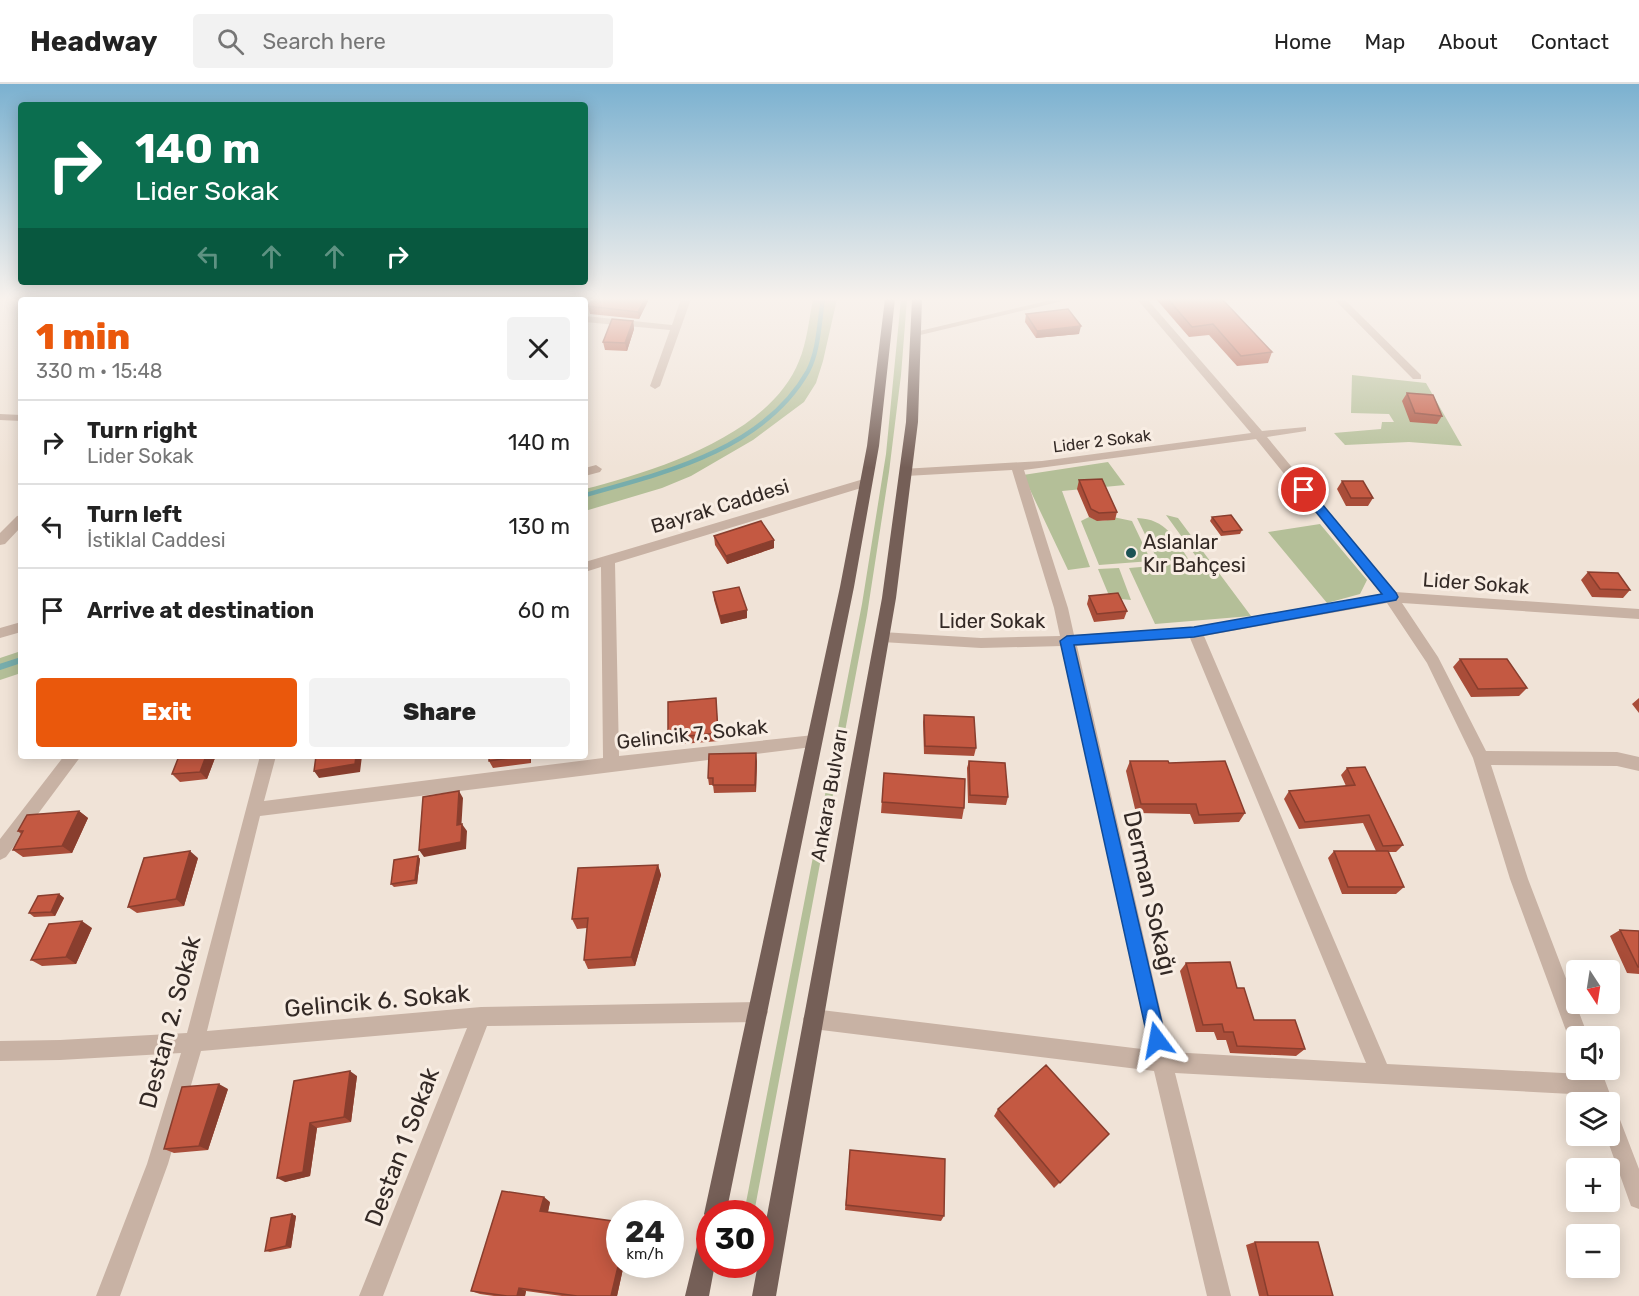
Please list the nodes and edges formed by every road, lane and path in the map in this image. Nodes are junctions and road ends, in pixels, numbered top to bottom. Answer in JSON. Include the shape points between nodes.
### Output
{"nodes":[{"id":1,"x":666,"y":356,"type":"edge"},
{"id":2,"x":883,"y":356,"type":"edge"},
{"id":3,"x":915,"y":356,"type":"edge"},
{"id":4,"x":1191,"y":356,"type":"edge"},
{"id":5,"x":1396,"y":356,"type":"edge"},
{"id":6,"x":1417,"y":377,"type":"dead end"},
{"id":7,"x":655,"y":386,"type":"dead end"},
{"id":8,"x":0,"y":417,"type":"edge"},
{"id":9,"x":18,"y":418,"type":"edge"},
{"id":10,"x":1302,"y":429,"type":"dead end"},
{"id":11,"x":1260,"y":436,"type":"junction"},
{"id":12,"x":1017,"y":467,"type":"junction"},
{"id":13,"x":906,"y":472,"type":"junction"},
{"id":14,"x":867,"y":482,"type":"junction"},
{"id":15,"x":18,"y":522,"type":"edge"},
{"id":16,"x":0,"y":541,"type":"edge"},
{"id":17,"x":608,"y":560,"type":"junction"},
{"id":18,"x":588,"y":566,"type":"edge"},
{"id":19,"x":1391,"y":597,"type":"junction"},
{"id":20,"x":1639,"y":614,"type":"edge"},
{"id":21,"x":18,"y":628,"type":"edge"},
{"id":22,"x":1194,"y":632,"type":"junction"},
{"id":23,"x":0,"y":633,"type":"edge"},
{"id":24,"x":882,"y":637,"type":"junction"},
{"id":25,"x":1067,"y":641,"type":"junction"},
{"id":26,"x":814,"y":741,"type":"junction"},
{"id":27,"x":1481,"y":758,"type":"junction"},
{"id":28,"x":71,"y":759,"type":"edge"},
{"id":29,"x":267,"y":759,"type":"edge"},
{"id":30,"x":611,"y":764,"type":"junction"},
{"id":31,"x":1639,"y":764,"type":"edge"},
{"id":32,"x":253,"y":810,"type":"junction"},
{"id":33,"x":0,"y":852,"type":"edge"},
{"id":34,"x":758,"y":1012,"type":"junction"},
{"id":35,"x":481,"y":1017,"type":"junction"},
{"id":36,"x":813,"y":1019,"type":"junction"},
{"id":37,"x":1574,"y":1026,"type":"edge"},
{"id":38,"x":193,"y":1043,"type":"junction"},
{"id":39,"x":0,"y":1051,"type":"edge"},
{"id":40,"x":1162,"y":1062,"type":"junction"},
{"id":41,"x":1381,"y":1074,"type":"junction"},
{"id":42,"x":1597,"y":1086,"type":"edge"},
{"id":43,"x":1620,"y":1146,"type":"edge"},
{"id":44,"x":1639,"y":1198,"type":"edge"},
{"id":45,"x":718,"y":1200,"type":"edge"},
{"id":46,"x":701,"y":1278,"type":"edge"},
{"id":47,"x":108,"y":1296,"type":"edge"},
{"id":48,"x":371,"y":1296,"type":"edge"},
{"id":49,"x":697,"y":1296,"type":"edge"},
{"id":50,"x":764,"y":1296,"type":"edge"},
{"id":51,"x":1219,"y":1296,"type":"edge"}],
"edges":[{"from":1,"to":7,"type":"street"},
{"from":2,"to":14,"type":"main road","name":"Ankara Bulvarı"},
{"from":3,"to":13,"type":"main road","name":"Ankara Bulvarı"},
{"from":4,"to":11,"type":"street"},
{"from":5,"to":6,"type":"street"},
{"from":8,"to":9,"type":"street"},
{"from":10,"to":11,"type":"street","name":"Lider 2 Sokak"},
{"from":11,"to":12,"type":"street","name":"Lider 2 Sokak"},
{"from":11,"to":19,"type":"street"},
{"from":12,"to":13,"type":"street","name":"Lider 2 Sokak"},
{"from":12,"to":25,"type":"street","name":"Derman Sokağı","via":[[1061,608]]},
{"from":13,"to":24,"type":"main road","name":"Ankara Bulvarı"},
{"from":14,"to":17,"type":"street","name":"Bayrak Caddesi"},
{"from":14,"to":26,"type":"main road","name":"Ankara Bulvarı"},
{"from":15,"to":16,"type":"street"},
{"from":17,"to":18,"type":"street","name":"Bayrak Caddesi"},
{"from":17,"to":30,"type":"street"},
{"from":19,"to":20,"type":"street","name":"Lider Sokak"},
{"from":19,"to":22,"type":"street","name":"Lider Sokak"},
{"from":19,"to":27,"type":"street","via":[[1433,661]]},
{"from":21,"to":23,"type":"street"},
{"from":22,"to":25,"type":"street","name":"Lider Sokak"},
{"from":22,"to":41,"type":"street"},
{"from":24,"to":25,"type":"street","name":"Lider Sokak","via":[[981,643]]},
{"from":24,"to":36,"type":"main road","name":"Ankara Bulvarı"},
{"from":25,"to":40,"type":"street","name":"Derman Sokağı"},
{"from":26,"to":30,"type":"street","name":"Gelincik 7. Sokak"},
{"from":26,"to":34,"type":"main road","name":"Ankara Bulvarı"},
{"from":27,"to":31,"type":"street","via":[[1617,759]]},
{"from":27,"to":37,"type":"street","via":[[1519,879]]},
{"from":28,"to":33,"type":"street"},
{"from":29,"to":32,"type":"street","name":"Destan 2. Sokak"},
{"from":30,"to":32,"type":"street","name":"Gelincik 7. Sokak"},
{"from":32,"to":38,"type":"street","name":"Destan 2. Sokak"},
{"from":34,"to":35,"type":"street","name":"Gelincik 6. Sokak"},
{"from":34,"to":45,"type":"main road","name":"Ankara Bulvarı"},
{"from":35,"to":38,"type":"street","name":"Gelincik 6. Sokak"},
{"from":35,"to":48,"type":"street","name":"Destan 1 Sokak"},
{"from":36,"to":40,"type":"street"},
{"from":36,"to":50,"type":"main road","name":"Ankara Bulvarı"},
{"from":38,"to":39,"type":"street","name":"Gelincik 6. Sokak"},
{"from":38,"to":47,"type":"street","name":"Destan 2. Sokak","via":[[157,1163]]},
{"from":40,"to":41,"type":"street"},
{"from":40,"to":51,"type":"street","name":"Derman Sokağı"},
{"from":41,"to":42,"type":"street"},
{"from":43,"to":44,"type":"street"},
{"from":46,"to":49,"type":"main road"}]}
